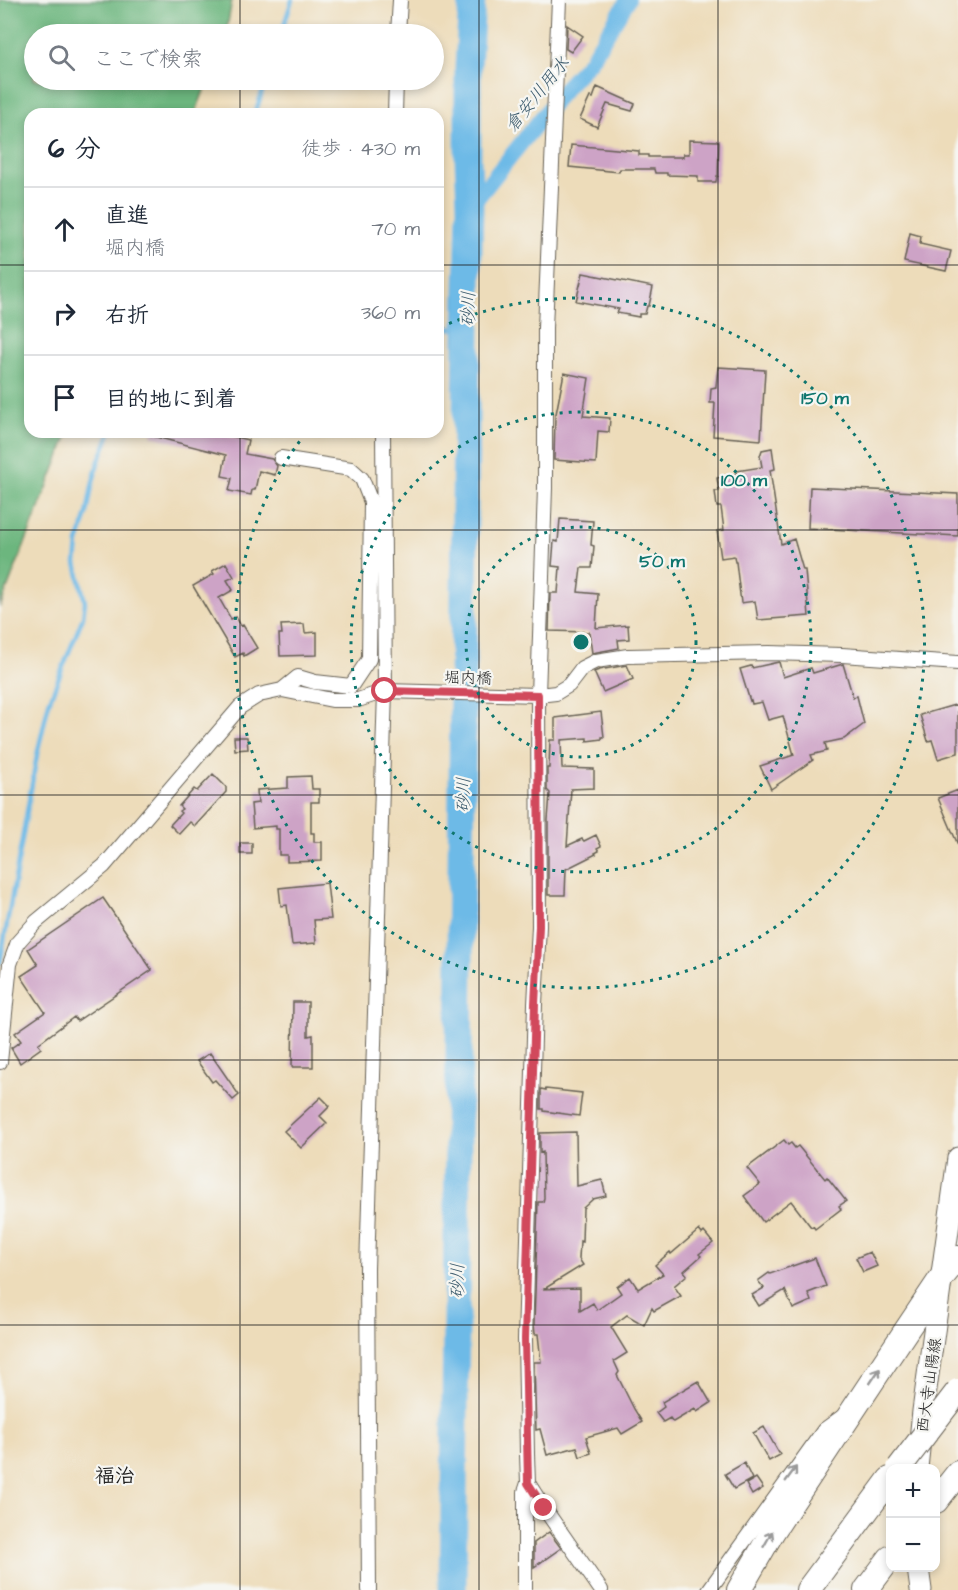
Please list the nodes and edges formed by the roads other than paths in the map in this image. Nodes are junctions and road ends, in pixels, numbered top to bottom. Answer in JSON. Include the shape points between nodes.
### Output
{"nodes":[{"id":1,"x":400,"y":0,"type":"edge"},
{"id":2,"x":559,"y":0,"type":"edge"},
{"id":3,"x":399,"y":24,"type":"edge"},
{"id":4,"x":396,"y":90,"type":"edge"},
{"id":5,"x":395,"y":108,"type":"edge"},
{"id":6,"x":383,"y":438,"type":"edge"},
{"id":7,"x":280,"y":458,"type":"dead end"},
{"id":8,"x":958,"y":663,"type":"edge"},
{"id":9,"x":282,"y":690,"type":"junction"},
{"id":10,"x":392,"y":691,"type":"junction"},
{"id":11,"x":538,"y":695,"type":"junction"},
{"id":12,"x":0,"y":1062,"type":"edge"},
{"id":13,"x":958,"y":1158,"type":"edge"},
{"id":14,"x":958,"y":1258,"type":"edge"},
{"id":15,"x":942,"y":1278,"type":"junction"},
{"id":16,"x":958,"y":1391,"type":"edge"},
{"id":17,"x":853,"y":1410,"type":"junction"},
{"id":18,"x":902,"y":1464,"type":"edge"},
{"id":19,"x":917,"y":1464,"type":"edge"},
{"id":20,"x":958,"y":1473,"type":"edge"},
{"id":21,"x":528,"y":1483,"type":"junction"},
{"id":22,"x":886,"y":1485,"type":"edge"},
{"id":23,"x":940,"y":1496,"type":"edge"},
{"id":24,"x":886,"y":1564,"type":"edge"},
{"id":25,"x":919,"y":1572,"type":"edge"},
{"id":26,"x":369,"y":1590,"type":"edge"},
{"id":27,"x":525,"y":1590,"type":"edge"},
{"id":28,"x":601,"y":1590,"type":"edge"},
{"id":29,"x":709,"y":1590,"type":"edge"},
{"id":30,"x":740,"y":1590,"type":"edge"},
{"id":31,"x":808,"y":1590,"type":"edge"},
{"id":32,"x":866,"y":1590,"type":"edge"},
{"id":33,"x":921,"y":1590,"type":"edge"}],
"edges":[{"from":1,"to":3,"type":"street"},
{"from":2,"to":11,"type":"street","via":[[546,328]]},
{"from":4,"to":5,"type":"street"},
{"from":6,"to":10,"type":"street"},
{"from":7,"to":9,"type":"street","via":[[351,469],[362,480],[371,502],[369,659],[351,686],[298,677]]},
{"from":8,"to":11,"type":"street","name":"堀内橋","via":[[832,654],[628,656],[596,661],[556,693]]},
{"from":9,"to":10,"type":"street","name":"堀内橋","via":[[332,700],[358,700]]},
{"from":9,"to":12,"type":"street","via":[[259,695],[240,707],[104,866],[36,922],[18,942],[9,964]]},
{"from":10,"to":11,"type":"street","name":"堀内橋"},
{"from":10,"to":26,"type":"street","via":[[367,1269]]},
{"from":11,"to":21,"type":"street","via":[[539,926],[525,1339]]},
{"from":13,"to":15,"type":"main road","name":"西大寺山陽線"},
{"from":14,"to":15,"type":"highway"},
{"from":17,"to":15,"type":"highway","one_way":true},
{"from":15,"to":19,"type":"main road","name":"西大寺山陽線"},
{"from":16,"to":18,"type":"highway","bridge":true},
{"from":29,"to":17,"type":"street","one_way":true,"via":[[824,1430]]},
{"from":30,"to":17,"type":"highway","one_way":true,"via":[[773,1531]]},
{"from":20,"to":23,"type":"highway"},
{"from":21,"to":27,"type":"street"},
{"from":21,"to":28,"type":"street"},
{"from":22,"to":31,"type":"highway"},
{"from":24,"to":32,"type":"highway"},
{"from":25,"to":33,"type":"main road"}]}
